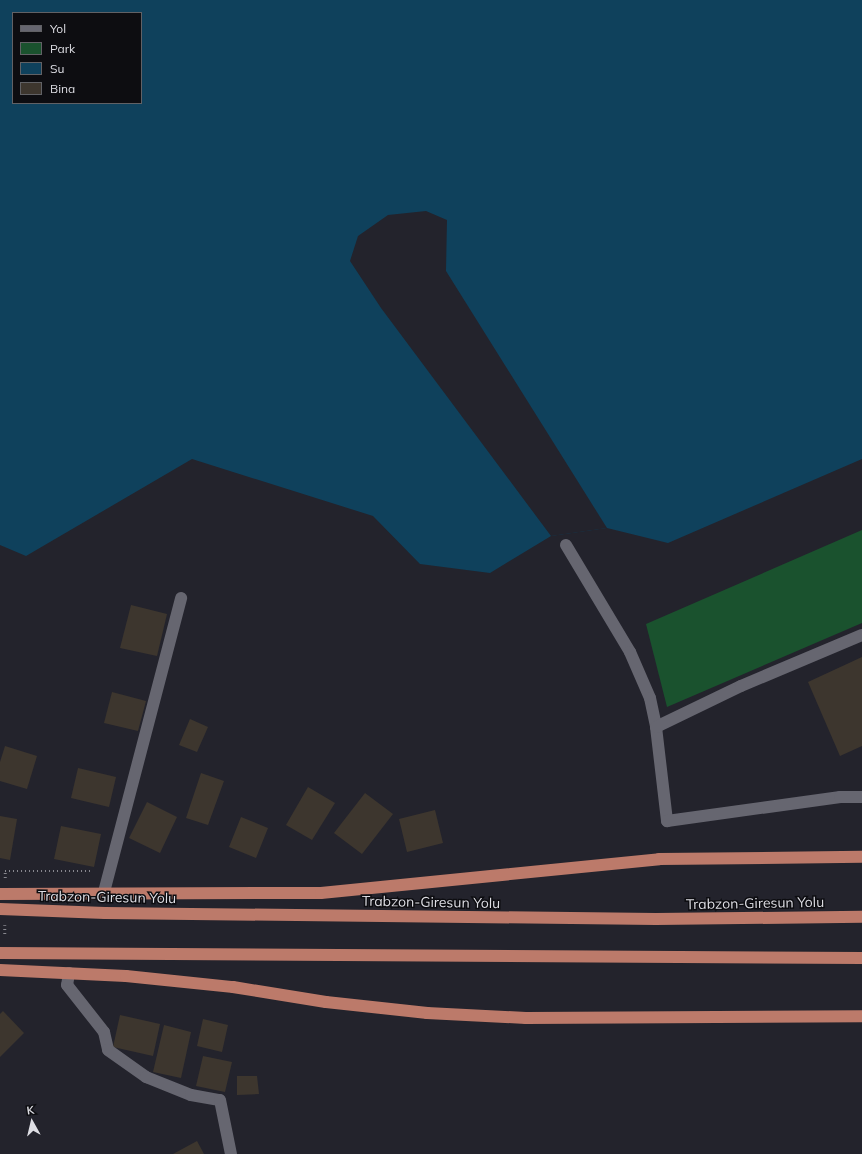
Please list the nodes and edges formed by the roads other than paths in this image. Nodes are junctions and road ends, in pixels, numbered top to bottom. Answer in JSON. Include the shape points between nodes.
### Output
{"nodes":[{"id":1,"x":566,"y":545,"type":"dead end"},
{"id":2,"x":181,"y":598,"type":"dead end"},
{"id":3,"x":862,"y":635,"type":"edge"},
{"id":4,"x":656,"y":727,"type":"junction"},
{"id":5,"x":862,"y":798,"type":"edge"},
{"id":6,"x":862,"y":857,"type":"edge"},
{"id":7,"x":3,"y":890,"type":"edge"},
{"id":8,"x":104,"y":892,"type":"junction"},
{"id":9,"x":3,"y":913,"type":"edge"},
{"id":10,"x":862,"y":917,"type":"edge"},
{"id":11,"x":0,"y":953,"type":"edge"},
{"id":12,"x":862,"y":958,"type":"edge"},
{"id":13,"x":0,"y":970,"type":"edge"},
{"id":14,"x":69,"y":973,"type":"junction"},
{"id":15,"x":862,"y":1016,"type":"edge"},
{"id":16,"x":231,"y":1154,"type":"edge"}],
"edges":[{"from":1,"to":4,"type":"street","via":[[630,652],[650,698]]},
{"from":2,"to":8,"type":"street"},
{"from":3,"to":4,"type":"street","via":[[741,686]]},
{"from":4,"to":5,"type":"street","via":[[668,821],[840,797]]},
{"from":6,"to":8,"type":"highway","via":[[659,859],[321,893]]},
{"from":7,"to":8,"type":"highway"},
{"from":9,"to":10,"type":"highway","name":"Trabzon-Giresun Yolu","via":[[656,919]]},
{"from":11,"to":12,"type":"highway"},
{"from":13,"to":14,"type":"highway"},
{"from":14,"to":15,"type":"highway","via":[[233,986],[326,1002],[427,1013],[526,1018]]},
{"from":14,"to":16,"type":"street","via":[[67,985],[104,1032],[108,1050],[146,1077],[191,1095],[220,1100]]}]}
